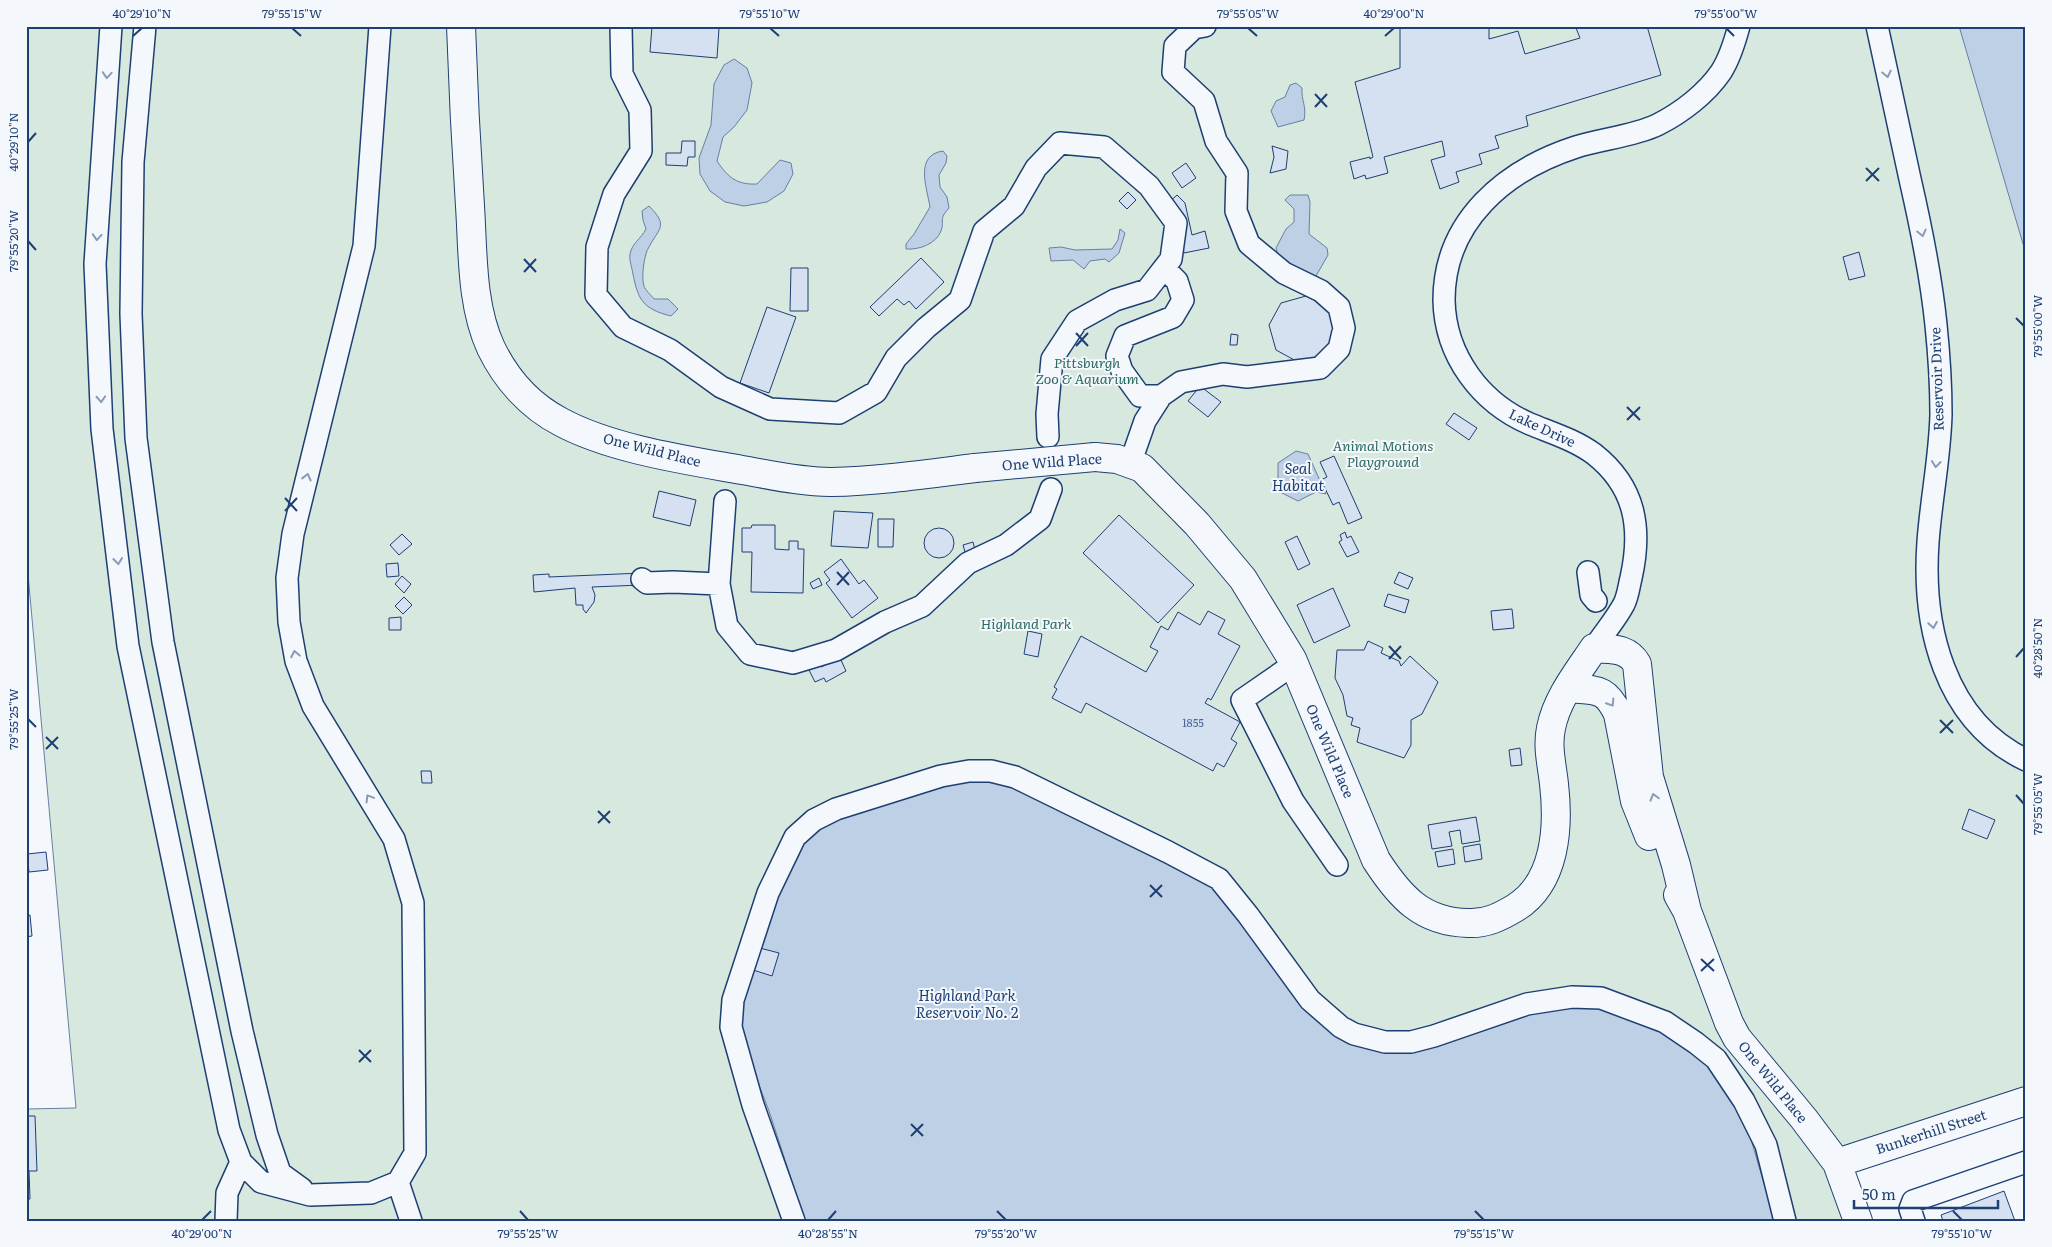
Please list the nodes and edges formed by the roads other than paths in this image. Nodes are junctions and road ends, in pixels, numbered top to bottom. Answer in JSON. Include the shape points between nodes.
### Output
{"nodes":[{"id":1,"x":111,"y":26,"type":"edge"},
{"id":2,"x":144,"y":26,"type":"edge"},
{"id":3,"x":380,"y":26,"type":"edge"},
{"id":4,"x":461,"y":26,"type":"edge"},
{"id":5,"x":621,"y":26,"type":"edge"},
{"id":6,"x":1205,"y":26,"type":"edge"},
{"id":7,"x":1739,"y":26,"type":"edge"},
{"id":8,"x":1877,"y":26,"type":"edge"},
{"id":9,"x":1164,"y":268,"type":"junction"},
{"id":10,"x":1160,"y":396,"type":"junction"},
{"id":11,"x":1048,"y":437,"type":"dead end"},
{"id":12,"x":1130,"y":464,"type":"junction"},
{"id":13,"x":1051,"y":489,"type":"dead end"},
{"id":14,"x":725,"y":501,"type":"dead end"},
{"id":15,"x":1588,"y":572,"type":"dead end"},
{"id":16,"x":642,"y":579,"type":"dead end"},
{"id":17,"x":719,"y":584,"type":"junction"},
{"id":18,"x":1596,"y":600,"type":"dead end"},
{"id":19,"x":1594,"y":648,"type":"junction"},
{"id":20,"x":1294,"y":664,"type":"junction"},
{"id":21,"x":1568,"y":688,"type":"junction"},
{"id":22,"x":2026,"y":760,"type":"edge"},
{"id":23,"x":1337,"y":865,"type":"dead end"},
{"id":24,"x":1686,"y":911,"type":"junction"},
{"id":25,"x":2026,"y":1101,"type":"edge"},
{"id":26,"x":240,"y":1162,"type":"junction"},
{"id":27,"x":1837,"y":1163,"type":"junction"},
{"id":28,"x":2024,"y":1169,"type":"edge"},
{"id":29,"x":398,"y":1182,"type":"junction"},
{"id":30,"x":310,"y":1195,"type":"junction"},
{"id":31,"x":226,"y":1221,"type":"edge"},
{"id":32,"x":412,"y":1221,"type":"edge"},
{"id":33,"x":794,"y":1221,"type":"edge"},
{"id":34,"x":1785,"y":1221,"type":"edge"},
{"id":35,"x":1858,"y":1221,"type":"edge"},
{"id":36,"x":1914,"y":1221,"type":"edge"}],
"edges":[{"from":1,"to":26,"type":"street","one_way":true,"via":[[95,264],[102,429],[128,646],[229,1130]]},
{"from":2,"to":30,"type":"street","via":[[133,162],[131,314],[136,438],[163,642],[242,1031],[267,1136],[280,1173]]},
{"from":29,"to":3,"type":"street","one_way":true,"via":[[415,1153],[414,902],[394,840],[313,706],[296,661],[289,622],[287,578],[293,534],[364,246]]},
{"from":4,"to":12,"type":"main road","name":"One Wild Place","bridge":true,"via":[[478,308],[492,349],[508,377],[533,403],[559,421],[603,439],[643,450],[798,480],[861,481],[1095,458],[1117,459]]},
{"from":5,"to":9,"type":"street","via":[[622,74],[640,110],[641,151],[614,194],[597,247],[596,295],[623,327],[670,350],[721,387],[770,408],[839,413],[876,392],[896,358],[960,300],[984,232],[1014,206],[1036,168],[1060,142],[1104,147],[1149,186],[1176,223],[1171,259]]},
{"from":6,"to":10,"type":"street","via":[[1194,28],[1175,46],[1173,72],[1204,101],[1216,141],[1237,173],[1236,211],[1249,244],[1284,273],[1321,292],[1340,307],[1344,328],[1339,348],[1320,368],[1247,377],[1223,374],[1181,382]]},
{"from":7,"to":19,"type":"street","name":"Lake Drive","via":[[1722,71],[1687,107],[1650,128],[1549,157],[1497,187],[1468,221],[1453,248],[1446,274],[1444,302],[1448,327],[1461,365],[1474,383],[1507,412],[1574,441],[1594,455],[1612,471],[1634,512],[1637,535],[1626,602]]},
{"from":8,"to":22,"type":"street","name":"Reservoir Drive","one_way":true,"via":[[1924,241],[1938,349],[1941,415],[1928,544],[1928,596],[1936,646],[1947,678],[1977,723],[1991,737]]},
{"from":9,"to":10,"type":"street","via":[[1177,281],[1183,300],[1173,317],[1125,336],[1117,356],[1122,371],[1140,396]]},
{"from":9,"to":11,"type":"street","via":[[1147,290],[1115,300],[1078,322],[1052,359]]},
{"from":10,"to":12,"type":"street"},
{"from":12,"to":20,"type":"main road","name":"One Wild Place","via":[[1142,468],[1154,478],[1244,579]]},
{"from":13,"to":17,"type":"street","via":[[1040,519],[1006,545],[968,563],[922,606],[885,622],[836,650],[793,663],[750,654],[727,626]]},
{"from":14,"to":17,"type":"street"},
{"from":15,"to":18,"type":"street","via":[[1591,595]]},
{"from":16,"to":17,"type":"street","via":[[646,583]]},
{"from":19,"to":21,"type":"main road","name":"One Wild Place"},
{"from":24,"to":19,"type":"main road","name":"One Wild Place","one_way":true,"via":[[1676,865],[1649,776],[1637,664],[1626,652]]},
{"from":20,"to":21,"type":"main road","name":"One Wild Place","via":[[1376,860],[1410,903],[1428,915],[1457,923],[1478,924],[1498,918],[1519,905],[1542,879],[1550,861],[1555,825],[1549,746],[1551,727]]},
{"from":20,"to":23,"type":"street","via":[[1242,700],[1293,801]]},
{"from":21,"to":24,"type":"main road","name":"One Wild Place","one_way":true,"via":[[1599,692],[1607,695],[1613,703],[1635,801],[1658,858]]},
{"from":24,"to":27,"type":"main road","name":"One Wild Place","via":[[1737,1038]]},
{"from":25,"to":27,"type":"main road","name":"Bunkerhill Street"},
{"from":26,"to":30,"type":"street","via":[[261,1182]]},
{"from":26,"to":31,"type":"street","via":[[227,1193]]},
{"from":27,"to":35,"type":"main road","name":"One Wild Place"},
{"from":28,"to":36,"type":"street","via":[[1914,1201],[1910,1209]]},
{"from":29,"to":30,"type":"street","via":[[371,1193]]},
{"from":29,"to":32,"type":"street"},
{"from":33,"to":34,"type":"street","via":[[753,1105],[731,1027],[733,1000],[768,893],[795,837],[814,820],[836,809],[941,776],[969,771],[1015,777],[1219,879],[1310,1000],[1354,1034],[1386,1042],[1411,1042],[1527,1004],[1572,997],[1601,998],[1665,1022],[1716,1059],[1744,1101],[1766,1145]]}]}
